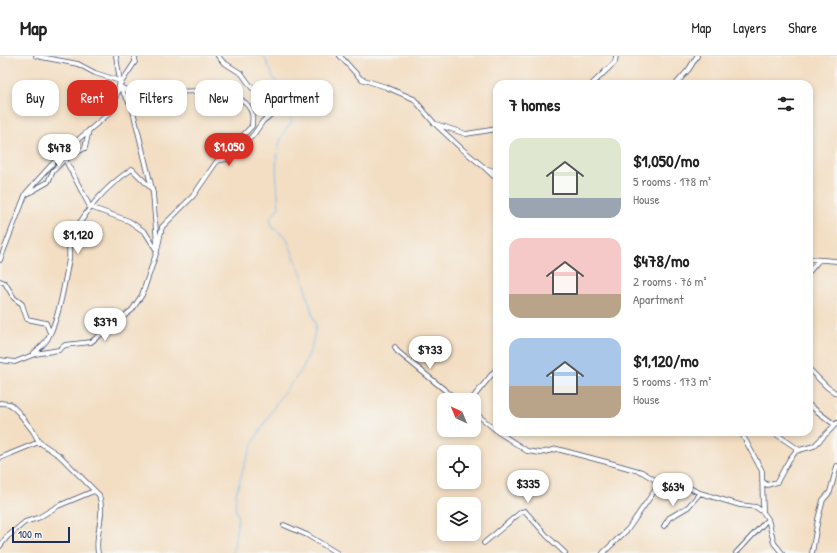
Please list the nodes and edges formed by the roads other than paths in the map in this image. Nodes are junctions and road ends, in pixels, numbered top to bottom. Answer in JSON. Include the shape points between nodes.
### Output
{"nodes":[{"id":1,"x":36,"y":56,"type":"edge"},
{"id":2,"x":116,"y":56,"type":"edge"},
{"id":3,"x":135,"y":56,"type":"edge"},
{"id":4,"x":218,"y":56,"type":"edge"},
{"id":5,"x":340,"y":56,"type":"edge"},
{"id":6,"x":616,"y":56,"type":"edge"},
{"id":7,"x":698,"y":56,"type":"edge"},
{"id":8,"x":596,"y":80,"type":"edge"},
{"id":9,"x":679,"y":80,"type":"edge"},
{"id":10,"x":119,"y":84,"type":"junction"},
{"id":11,"x":251,"y":87,"type":"edge"},
{"id":12,"x":269,"y":116,"type":"edge"},
{"id":13,"x":434,"y":123,"type":"junction"},
{"id":14,"x":89,"y":130,"type":"junction"},
{"id":15,"x":493,"y":130,"type":"edge"},
{"id":16,"x":66,"y":159,"type":"junction"},
{"id":17,"x":217,"y":161,"type":"junction"},
{"id":18,"x":485,"y":168,"type":"junction"},
{"id":19,"x":493,"y":171,"type":"edge"},
{"id":20,"x":493,"y":175,"type":"edge"},
{"id":21,"x":152,"y":189,"type":"junction"},
{"id":22,"x":26,"y":194,"type":"junction"},
{"id":23,"x":90,"y":207,"type":"junction"},
{"id":24,"x":157,"y":251,"type":"junction"},
{"id":25,"x":813,"y":259,"type":"edge"},
{"id":26,"x":0,"y":260,"type":"edge"},
{"id":27,"x":819,"y":260,"type":"junction"},
{"id":28,"x":837,"y":261,"type":"edge"},
{"id":29,"x":813,"y":267,"type":"edge"},
{"id":30,"x":0,"y":281,"type":"edge"},
{"id":31,"x":50,"y":333,"type":"junction"},
{"id":32,"x":394,"y":347,"type":"dead end"},
{"id":33,"x":32,"y":356,"type":"junction"},
{"id":34,"x":0,"y":360,"type":"edge"},
{"id":35,"x":493,"y":373,"type":"edge"},
{"id":36,"x":813,"y":373,"type":"edge"},
{"id":37,"x":448,"y":393,"type":"edge"},
{"id":38,"x":477,"y":393,"type":"edge"},
{"id":39,"x":837,"y":394,"type":"edge"},
{"id":40,"x":0,"y":403,"type":"edge"},
{"id":41,"x":813,"y":409,"type":"edge"},
{"id":42,"x":481,"y":418,"type":"edge"},
{"id":43,"x":836,"y":424,"type":"edge"},
{"id":44,"x":493,"y":428,"type":"edge"},
{"id":45,"x":504,"y":436,"type":"edge"},
{"id":46,"x":743,"y":436,"type":"edge"},
{"id":47,"x":779,"y":436,"type":"edge"},
{"id":48,"x":39,"y":442,"type":"junction"},
{"id":49,"x":798,"y":449,"type":"junction"},
{"id":50,"x":0,"y":458,"type":"edge"},
{"id":51,"x":837,"y":466,"type":"edge"},
{"id":52,"x":762,"y":481,"type":"junction"},
{"id":53,"x":660,"y":483,"type":"junction"},
{"id":54,"x":94,"y":491,"type":"junction"},
{"id":55,"x":700,"y":493,"type":"junction"},
{"id":56,"x":763,"y":512,"type":"junction"},
{"id":57,"x":768,"y":519,"type":"junction"},
{"id":58,"x":284,"y":525,"type":"dead end"},
{"id":59,"x":664,"y":526,"type":"dead end"},
{"id":60,"x":484,"y":543,"type":"dead end"},
{"id":61,"x":0,"y":546,"type":"edge"},
{"id":62,"x":98,"y":553,"type":"edge"},
{"id":63,"x":337,"y":553,"type":"edge"},
{"id":64,"x":565,"y":553,"type":"edge"},
{"id":65,"x":603,"y":553,"type":"edge"},
{"id":66,"x":736,"y":553,"type":"edge"},
{"id":67,"x":782,"y":553,"type":"edge"},
{"id":68,"x":812,"y":553,"type":"edge"}],
"edges":[{"from":1,"to":10,"type":"street","via":[[78,64]]},
{"from":2,"to":10,"type":"street"},
{"from":3,"to":10,"type":"street","via":[[135,62]]},
{"from":4,"to":11,"type":"street","via":[[242,74]]},
{"from":5,"to":13,"type":"street","via":[[361,79],[414,98]]},
{"from":6,"to":8,"type":"street","via":[[615,62]]},
{"from":7,"to":9,"type":"street"},
{"from":10,"to":14,"type":"street","via":[[112,112]]},
{"from":10,"to":17,"type":"street","via":[[126,90],[139,93],[226,93],[244,100],[252,113],[252,126]]},
{"from":10,"to":21,"type":"street","via":[[132,107]]},
{"from":12,"to":17,"type":"street","via":[[231,158]]},
{"from":13,"to":15,"type":"street","via":[[466,134]]},
{"from":13,"to":18,"type":"street"},
{"from":14,"to":16,"type":"street","via":[[85,148]]},
{"from":14,"to":22,"type":"street","via":[[62,153]]},
{"from":16,"to":22,"type":"street","via":[[53,171],[48,182]]},
{"from":16,"to":23,"type":"street"},
{"from":17,"to":24,"type":"street","via":[[193,196],[162,227]]},
{"from":18,"to":19,"type":"street"},
{"from":18,"to":20,"type":"street"},
{"from":21,"to":23,"type":"street","via":[[132,170],[97,198]]},
{"from":21,"to":24,"type":"street"},
{"from":22,"to":26,"type":"street"},
{"from":23,"to":24,"type":"street","via":[[145,232]]},
{"from":23,"to":31,"type":"street","via":[[70,238],[65,284]]},
{"from":24,"to":33,"type":"street","via":[[142,295],[132,310],[113,326],[91,342],[65,345],[59,350]]},
{"from":25,"to":27,"type":"street"},
{"from":27,"to":28,"type":"street"},
{"from":27,"to":29,"type":"street"},
{"from":30,"to":31,"type":"street","via":[[5,283],[14,298],[22,304],[27,319],[46,323]]},
{"from":31,"to":33,"type":"street","via":[[48,340]]},
{"from":32,"to":37,"type":"street"},
{"from":33,"to":34,"type":"street","via":[[14,362]]},
{"from":35,"to":38,"type":"street"},
{"from":36,"to":39,"type":"street"},
{"from":40,"to":48,"type":"street","via":[[10,404]]},
{"from":41,"to":43,"type":"street"},
{"from":42,"to":44,"type":"street"},
{"from":43,"to":49,"type":"street","via":[[814,446]]},
{"from":45,"to":53,"type":"street","via":[[527,450],[540,452],[557,449],[642,472]]},
{"from":46,"to":52,"type":"street","via":[[758,461]]},
{"from":47,"to":49,"type":"street"},
{"from":48,"to":50,"type":"street"},
{"from":48,"to":54,"type":"street","via":[[60,456]]},
{"from":49,"to":52,"type":"street","via":[[777,482],[767,485]]},
{"from":51,"to":68,"type":"street","via":[[830,492],[823,500]]},
{"from":52,"to":56,"type":"street"},
{"from":53,"to":55,"type":"street","via":[[679,482]]},
{"from":53,"to":65,"type":"street","via":[[628,529]]},
{"from":54,"to":61,"type":"street","via":[[25,522]]},
{"from":54,"to":62,"type":"street","via":[[101,502]]},
{"from":55,"to":56,"type":"street","via":[[756,507]]},
{"from":55,"to":59,"type":"street","via":[[688,507],[669,518]]},
{"from":56,"to":57,"type":"street"},
{"from":57,"to":66,"type":"street"},
{"from":57,"to":67,"type":"street","via":[[774,543]]},
{"from":58,"to":63,"type":"street"},
{"from":60,"to":64,"type":"street","via":[[525,511]]}]}
